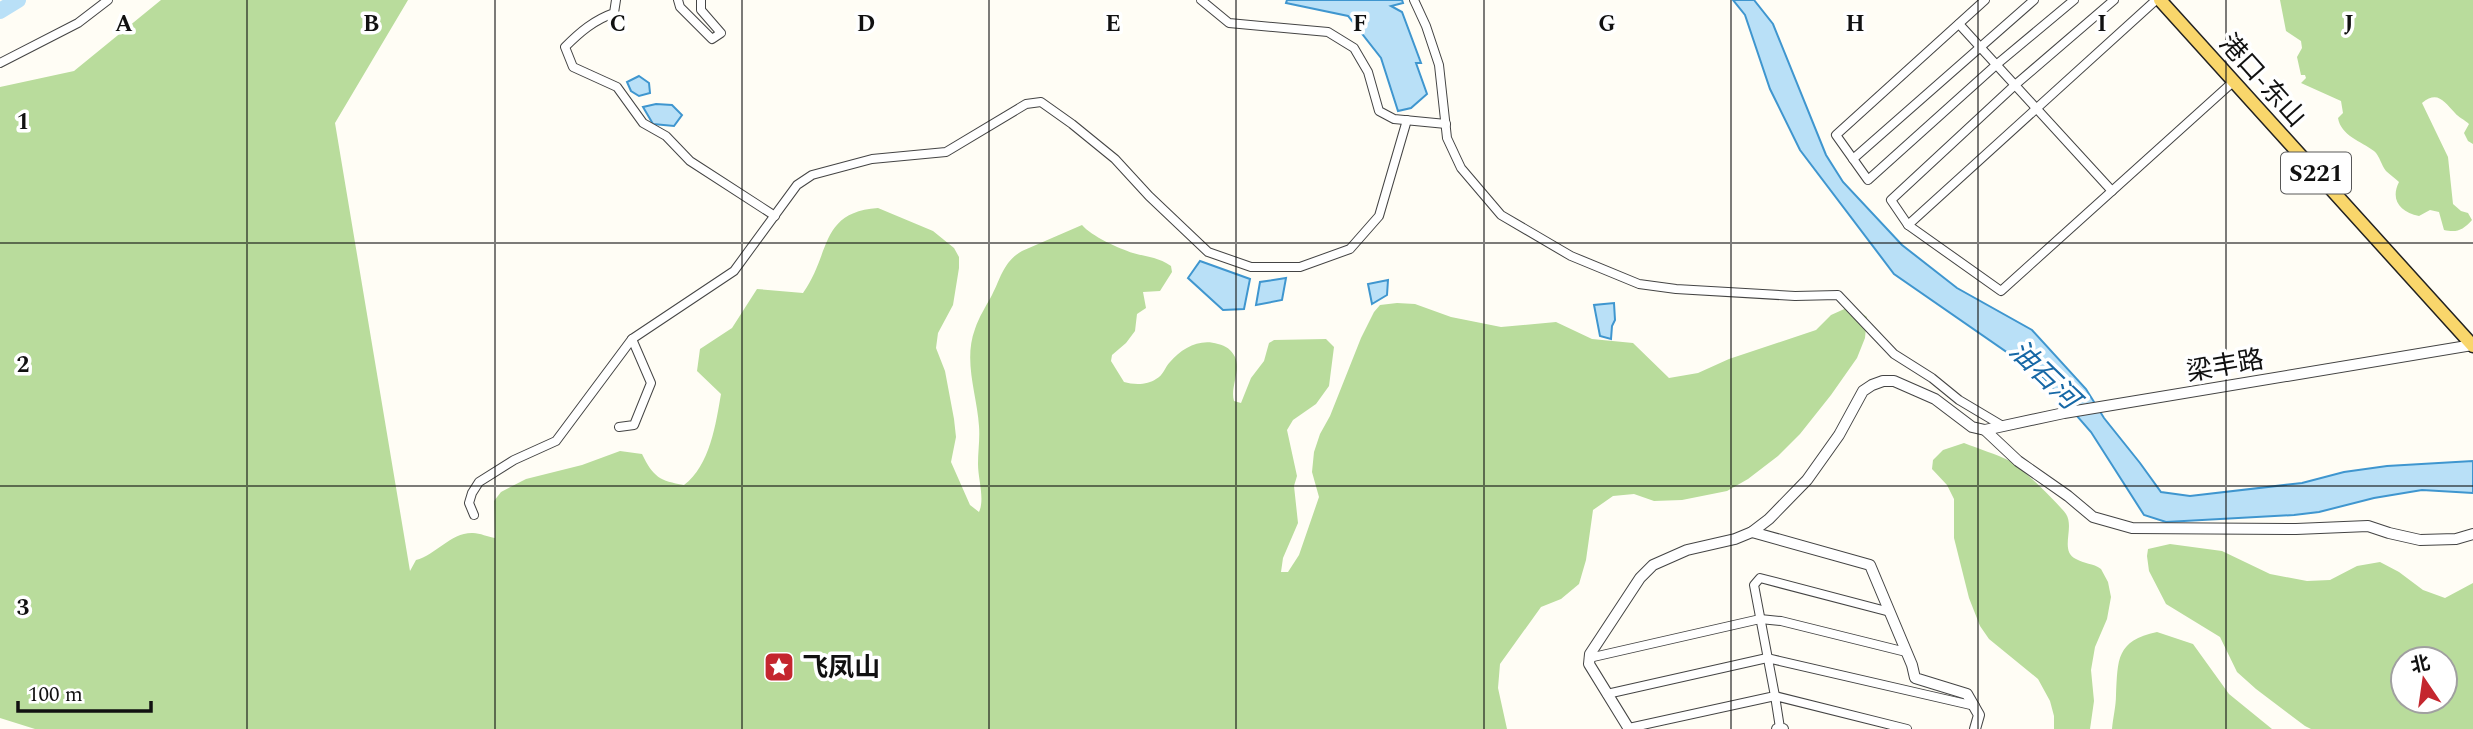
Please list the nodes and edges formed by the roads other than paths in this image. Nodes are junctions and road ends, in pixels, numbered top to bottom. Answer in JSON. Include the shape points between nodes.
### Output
{"nodes":[{"id":1,"x":108,"y":0,"type":"edge"},
{"id":2,"x":615,"y":0,"type":"edge"},
{"id":3,"x":678,"y":0,"type":"edge"},
{"id":4,"x":701,"y":0,"type":"edge"},
{"id":5,"x":1201,"y":0,"type":"edge"},
{"id":6,"x":1414,"y":0,"type":"edge"},
{"id":7,"x":1985,"y":0,"type":"edge"},
{"id":8,"x":2034,"y":0,"type":"edge"},
{"id":9,"x":2074,"y":0,"type":"edge"},
{"id":10,"x":2113,"y":0,"type":"edge"},
{"id":11,"x":2158,"y":0,"type":"edge"},
{"id":12,"x":1959,"y":24,"type":"junction"},
{"id":13,"x":1980,"y":47,"type":"junction"},
{"id":14,"x":0,"y":63,"type":"edge"},
{"id":15,"x":1996,"y":65,"type":"junction"},
{"id":16,"x":2234,"y":81,"type":"junction"},
{"id":17,"x":2015,"y":85,"type":"junction"},
{"id":18,"x":2036,"y":108,"type":"junction"},
{"id":19,"x":1407,"y":120,"type":"junction"},
{"id":20,"x":1446,"y":124,"type":"junction"},
{"id":21,"x":1853,"y":159,"type":"junction"},
{"id":22,"x":2112,"y":191,"type":"junction"},
{"id":23,"x":775,"y":216,"type":"junction"},
{"id":24,"x":1908,"y":225,"type":"junction"},
{"id":25,"x":632,"y":339,"type":"junction"},
{"id":26,"x":2473,"y":345,"type":"edge"},
{"id":27,"x":2001,"y":425,"type":"junction"},
{"id":28,"x":619,"y":426,"type":"dead end"},
{"id":29,"x":1985,"y":430,"type":"junction"},
{"id":30,"x":474,"y":515,"type":"dead end"},
{"id":31,"x":1752,"y":532,"type":"junction"},
{"id":32,"x":2473,"y":534,"type":"edge"},
{"id":33,"x":1890,"y":612,"type":"junction"},
{"id":34,"x":1760,"y":620,"type":"junction"},
{"id":35,"x":1906,"y":652,"type":"junction"},
{"id":36,"x":1590,"y":658,"type":"junction"},
{"id":37,"x":1767,"y":658,"type":"junction"},
{"id":38,"x":1607,"y":694,"type":"junction"},
{"id":39,"x":1774,"y":696,"type":"junction"},
{"id":40,"x":1975,"y":706,"type":"junction"},
{"id":41,"x":1629,"y":729,"type":"edge"},
{"id":42,"x":1780,"y":729,"type":"edge"},
{"id":43,"x":1907,"y":729,"type":"edge"},
{"id":44,"x":1975,"y":729,"type":"edge"}],
"edges":[{"from":1,"to":14,"type":"street","via":[[78,23]]},
{"from":2,"to":23,"type":"street","via":[[614,13],[578,33],[565,47],[573,67],[617,87],[643,123],[666,136],[690,161]]},
{"from":3,"to":4,"type":"street","via":[[712,39],[721,33],[701,10]]},
{"from":5,"to":19,"type":"street","via":[[1229,23],[1328,32],[1354,48],[1368,72],[1379,111]]},
{"from":6,"to":20,"type":"street","via":[[1439,65]]},
{"from":7,"to":12,"type":"street"},
{"from":8,"to":13,"type":"street"},
{"from":9,"to":15,"type":"street"},
{"from":10,"to":17,"type":"street"},
{"from":11,"to":16,"type":"main road","name":"港口-东山","number":"S221"},
{"from":11,"to":18,"type":"street"},
{"from":12,"to":13,"type":"street"},
{"from":12,"to":21,"type":"street","via":[[1836,135]]},
{"from":13,"to":15,"type":"street"},
{"from":13,"to":21,"type":"street"},
{"from":15,"to":17,"type":"street"},
{"from":15,"to":21,"type":"street","via":[[1868,180]]},
{"from":16,"to":22,"type":"street"},
{"from":16,"to":26,"type":"main road","name":"港口-东山","number":"S221"},
{"from":17,"to":18,"type":"street"},
{"from":17,"to":24,"type":"street","via":[[1891,200]]},
{"from":18,"to":22,"type":"street"},
{"from":18,"to":24,"type":"street"},
{"from":19,"to":20,"type":"street"},
{"from":19,"to":23,"type":"street","via":[[1380,216],[1350,249],[1300,267],[1251,267],[1208,252],[1115,159],[1041,102],[1026,104],[946,152],[872,159],[813,175],[797,185]]},
{"from":20,"to":27,"type":"street","via":[[1447,138],[1461,168],[1501,215],[1571,256],[1639,284],[1838,295],[1894,354]]},
{"from":22,"to":24,"type":"street","via":[[2001,291]]},
{"from":23,"to":25,"type":"street","via":[[734,271]]},
{"from":25,"to":28,"type":"street","via":[[651,383],[634,425]]},
{"from":25,"to":30,"type":"street","via":[[556,441],[479,482],[469,503]]},
{"from":26,"to":27,"type":"street","name":"梁丰路"},
{"from":27,"to":29,"type":"street","name":"梁丰路"},
{"from":29,"to":31,"type":"street","via":[[1935,399],[1894,381],[1872,385],[1863,391],[1807,480]]},
{"from":29,"to":32,"type":"street","via":[[2092,517],[2132,528],[2368,526],[2420,540]]},
{"from":31,"to":33,"type":"street","via":[[1870,565]]},
{"from":31,"to":36,"type":"street","via":[[1653,565]]},
{"from":33,"to":34,"type":"street","via":[[1760,578],[1754,585]]},
{"from":33,"to":35,"type":"street"},
{"from":34,"to":35,"type":"street","via":[[1781,621]]},
{"from":34,"to":36,"type":"street"},
{"from":34,"to":37,"type":"street"},
{"from":35,"to":40,"type":"street","via":[[1915,678],[1967,694]]},
{"from":36,"to":38,"type":"street","via":[[1592,674]]},
{"from":37,"to":38,"type":"street"},
{"from":37,"to":39,"type":"street"},
{"from":37,"to":40,"type":"street"},
{"from":38,"to":41,"type":"street"},
{"from":39,"to":41,"type":"street"},
{"from":39,"to":42,"type":"street"},
{"from":39,"to":43,"type":"street"},
{"from":40,"to":44,"type":"street","via":[[1979,715]]}]}
